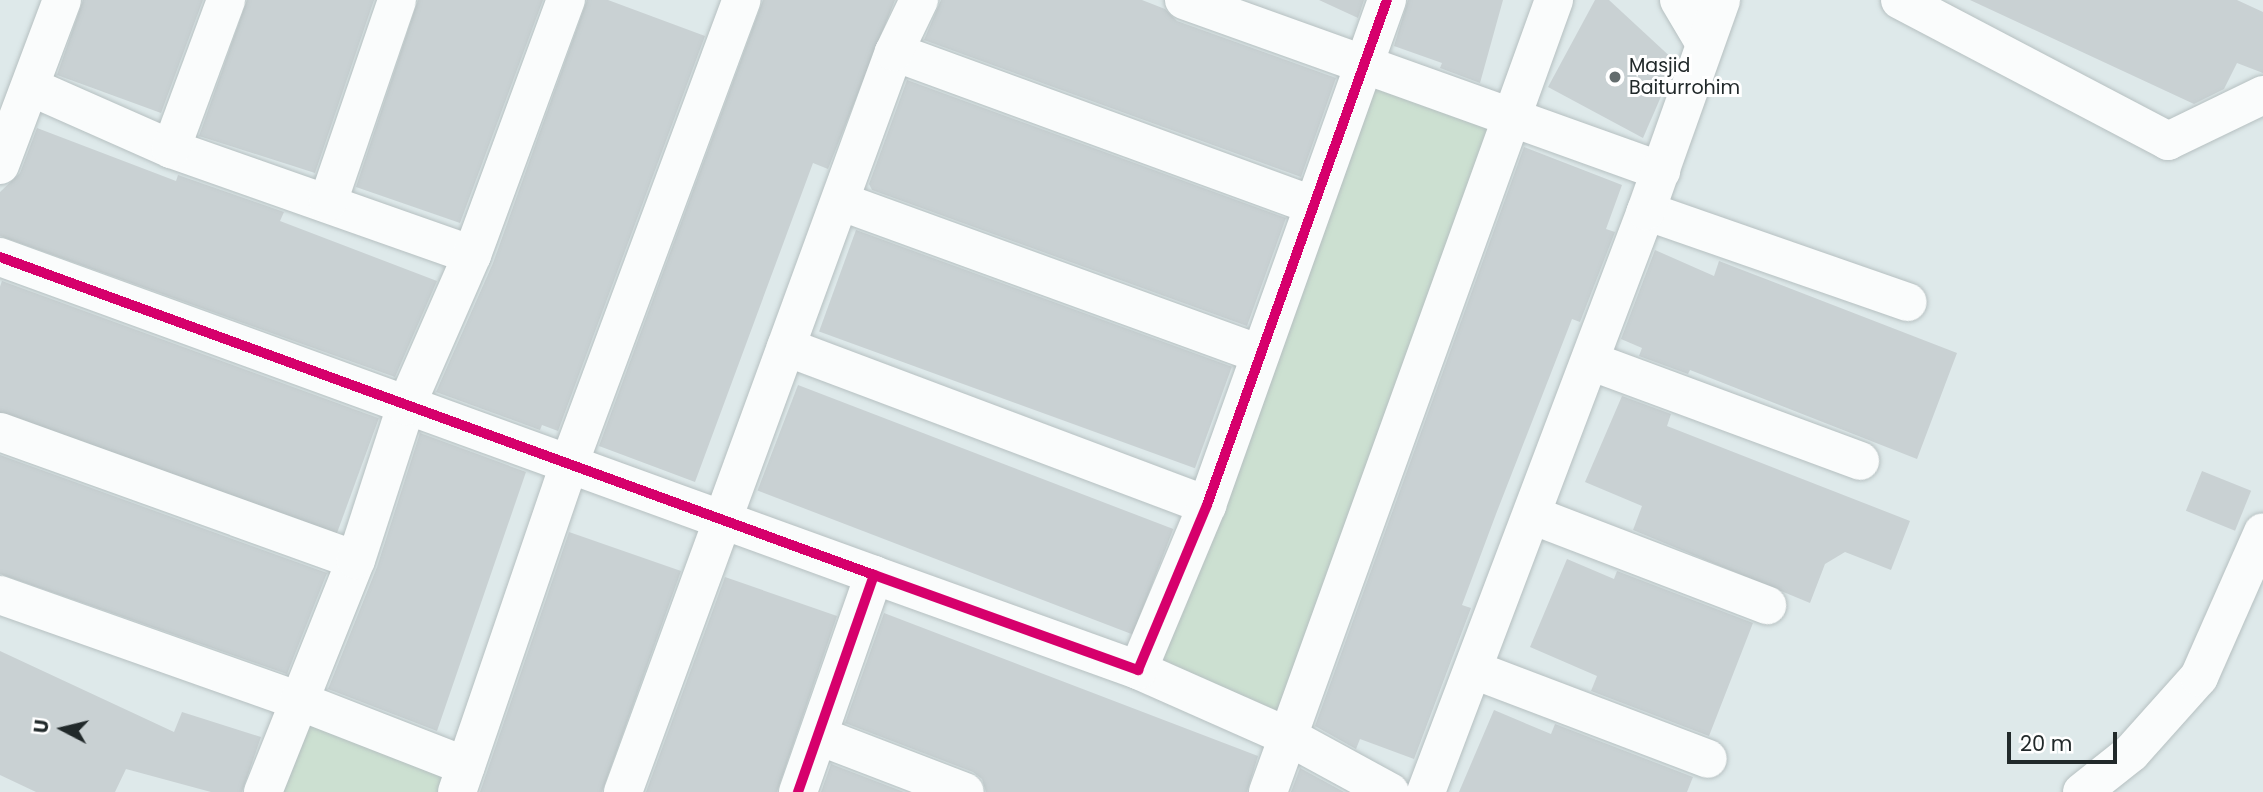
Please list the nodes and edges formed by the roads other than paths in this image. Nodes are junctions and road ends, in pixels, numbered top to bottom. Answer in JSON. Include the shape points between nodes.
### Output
{"nodes":[{"id":1,"x":62,"y":0,"type":"edge"},
{"id":2,"x":226,"y":0,"type":"edge"},
{"id":3,"x":397,"y":0,"type":"edge"},
{"id":4,"x":566,"y":0,"type":"edge"},
{"id":5,"x":742,"y":0,"type":"edge"},
{"id":6,"x":919,"y":0,"type":"edge"},
{"id":7,"x":1184,"y":0,"type":"edge"},
{"id":8,"x":1387,"y":0,"type":"edge"},
{"id":9,"x":1554,"y":0,"type":"edge"},
{"id":10,"x":1679,"y":0,"type":"edge"},
{"id":11,"x":1900,"y":0,"type":"edge"},
{"id":12,"x":1711,"y":26,"type":"edge"},
{"id":13,"x":894,"y":52,"type":"junction"},
{"id":14,"x":1367,"y":64,"type":"junction"},
{"id":15,"x":31,"y":87,"type":"junction"},
{"id":16,"x":2263,"y":95,"type":"edge"},
{"id":17,"x":1513,"y":117,"type":"junction"},
{"id":18,"x":171,"y":149,"type":"junction"},
{"id":19,"x":0,"y":165,"type":"edge"},
{"id":20,"x":1661,"y":171,"type":"junction"},
{"id":21,"x":328,"y":202,"type":"junction"},
{"id":22,"x":842,"y":202,"type":"junction"},
{"id":23,"x":1313,"y":205,"type":"junction"},
{"id":24,"x":1646,"y":211,"type":"junction"},
{"id":25,"x":472,"y":255,"type":"junction"},
{"id":26,"x":0,"y":257,"type":"edge"},
{"id":27,"x":1908,"y":302,"type":"dead end"},
{"id":28,"x":786,"y":347,"type":"junction"},
{"id":29,"x":1261,"y":354,"type":"junction"},
{"id":30,"x":1590,"y":360,"type":"junction"},
{"id":31,"x":406,"y":406,"type":"junction"},
{"id":32,"x":0,"y":432,"type":"edge"},
{"id":33,"x":1860,"y":461,"type":"dead end"},
{"id":34,"x":569,"y":464,"type":"junction"},
{"id":35,"x":1207,"y":505,"type":"junction"},
{"id":36,"x":1532,"y":515,"type":"junction"},
{"id":37,"x":723,"y":518,"type":"junction"},
{"id":38,"x":2263,"y":532,"type":"edge"},
{"id":39,"x":356,"y":560,"type":"junction"},
{"id":40,"x":874,"y":575,"type":"junction"},
{"id":41,"x":0,"y":595,"type":"edge"},
{"id":42,"x":1767,"y":605,"type":"dead end"},
{"id":43,"x":1138,"y":670,"type":"junction"},
{"id":44,"x":1474,"y":670,"type":"junction"},
{"id":45,"x":299,"y":701,"type":"junction"},
{"id":46,"x":819,"y":736,"type":"junction"},
{"id":47,"x":1289,"y":737,"type":"junction"},
{"id":48,"x":1708,"y":759,"type":"dead end"},
{"id":49,"x":462,"y":779,"type":"edge"},
{"id":50,"x":263,"y":792,"type":"edge"},
{"id":51,"x":623,"y":792,"type":"edge"},
{"id":52,"x":798,"y":792,"type":"edge"},
{"id":53,"x":965,"y":792,"type":"edge"},
{"id":54,"x":1268,"y":792,"type":"edge"},
{"id":55,"x":1390,"y":792,"type":"edge"},
{"id":56,"x":1426,"y":792,"type":"edge"},
{"id":57,"x":2082,"y":792,"type":"edge"}],
"edges":[{"from":1,"to":15,"type":"street"},
{"from":2,"to":18,"type":"street"},
{"from":3,"to":21,"type":"street"},
{"from":4,"to":25,"type":"street"},
{"from":5,"to":34,"type":"street"},
{"from":6,"to":13,"type":"street"},
{"from":7,"to":14,"type":"street"},
{"from":8,"to":14,"type":"street"},
{"from":9,"to":17,"type":"street"},
{"from":10,"to":12,"type":"street"},
{"from":11,"to":16,"type":"street","via":[[2168,141]]},
{"from":12,"to":20,"type":"street"},
{"from":13,"to":22,"type":"street"},
{"from":13,"to":23,"type":"street"},
{"from":14,"to":17,"type":"street"},
{"from":14,"to":23,"type":"street"},
{"from":15,"to":18,"type":"street"},
{"from":15,"to":19,"type":"street"},
{"from":17,"to":20,"type":"street"},
{"from":17,"to":47,"type":"street"},
{"from":18,"to":21,"type":"street"},
{"from":20,"to":24,"type":"street"},
{"from":21,"to":25,"type":"street"},
{"from":22,"to":28,"type":"street"},
{"from":22,"to":29,"type":"street"},
{"from":23,"to":29,"type":"street"},
{"from":24,"to":27,"type":"street"},
{"from":24,"to":30,"type":"street"},
{"from":25,"to":31,"type":"street"},
{"from":26,"to":31,"type":"street"},
{"from":28,"to":35,"type":"street"},
{"from":28,"to":37,"type":"street"},
{"from":29,"to":35,"type":"street"},
{"from":30,"to":33,"type":"street"},
{"from":30,"to":36,"type":"street"},
{"from":31,"to":34,"type":"street"},
{"from":31,"to":39,"type":"street"},
{"from":32,"to":39,"type":"street"},
{"from":34,"to":37,"type":"street"},
{"from":34,"to":49,"type":"street"},
{"from":35,"to":43,"type":"street"},
{"from":36,"to":42,"type":"street"},
{"from":36,"to":44,"type":"street"},
{"from":37,"to":40,"type":"street"},
{"from":37,"to":51,"type":"street"},
{"from":38,"to":57,"type":"street","via":[[2199,677],[2131,753]]},
{"from":39,"to":45,"type":"street"},
{"from":40,"to":43,"type":"street"},
{"from":40,"to":46,"type":"street"},
{"from":41,"to":45,"type":"street"},
{"from":43,"to":47,"type":"street"},
{"from":44,"to":48,"type":"street"},
{"from":44,"to":56,"type":"street"},
{"from":45,"to":49,"type":"street"},
{"from":45,"to":50,"type":"street"},
{"from":46,"to":52,"type":"street"},
{"from":46,"to":53,"type":"street"},
{"from":47,"to":54,"type":"street"},
{"from":47,"to":55,"type":"street"}]}
